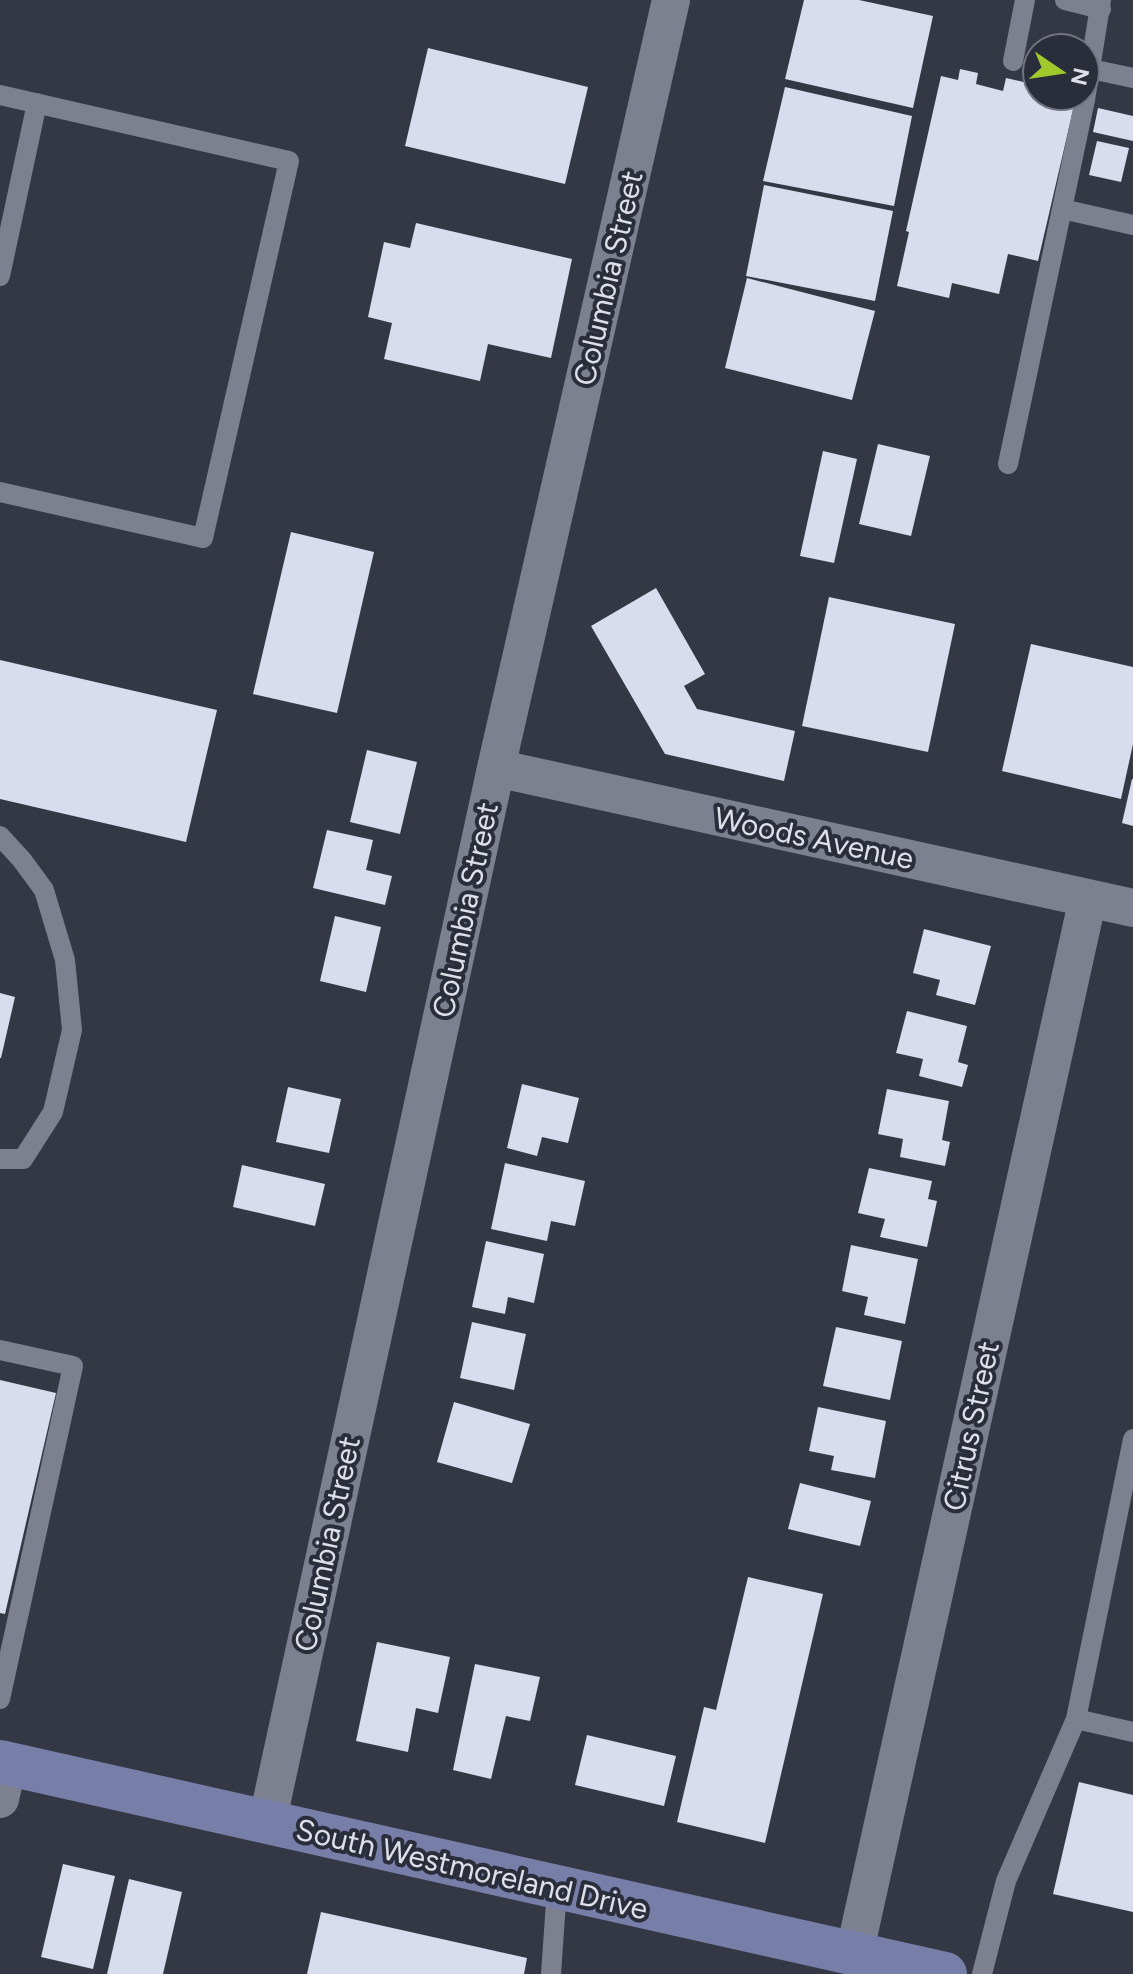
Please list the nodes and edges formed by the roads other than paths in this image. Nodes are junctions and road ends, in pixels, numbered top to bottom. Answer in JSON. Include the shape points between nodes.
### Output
{"nodes":[{"id":1,"x":671,"y":0,"type":"edge"},
{"id":2,"x":1025,"y":0,"type":"edge"},
{"id":3,"x":1065,"y":0,"type":"edge"},
{"id":4,"x":1101,"y":4,"type":"edge"},
{"id":5,"x":1097,"y":32,"type":"edge"},
{"id":6,"x":1013,"y":61,"type":"dead end"},
{"id":7,"x":1101,"y":71,"type":"edge"},
{"id":8,"x":1133,"y":78,"type":"edge"},
{"id":9,"x":0,"y":95,"type":"edge"},
{"id":10,"x":37,"y":103,"type":"junction"},
{"id":11,"x":1082,"y":112,"type":"edge"},
{"id":12,"x":1062,"y":209,"type":"junction"},
{"id":13,"x":1133,"y":225,"type":"edge"},
{"id":14,"x":0,"y":276,"type":"edge"},
{"id":15,"x":1008,"y":464,"type":"dead end"},
{"id":16,"x":0,"y":492,"type":"edge"},
{"id":17,"x":496,"y":768,"type":"junction"},
{"id":18,"x":0,"y":836,"type":"edge"},
{"id":19,"x":1088,"y":898,"type":"junction"},
{"id":20,"x":1133,"y":908,"type":"edge"},
{"id":21,"x":0,"y":1159,"type":"edge"},
{"id":22,"x":0,"y":1350,"type":"edge"},
{"id":23,"x":1133,"y":1439,"type":"edge"},
{"id":24,"x":4,"y":1658,"type":"edge"},
{"id":25,"x":0,"y":1699,"type":"edge"},
{"id":26,"x":1076,"y":1719,"type":"junction"},
{"id":27,"x":1133,"y":1732,"type":"edge"},
{"id":28,"x":3,"y":1775,"type":"edge"},
{"id":29,"x":267,"y":1823,"type":"junction"},
{"id":30,"x":557,"y":1888,"type":"junction"},
{"id":31,"x":834,"y":1955,"type":"junction"},
{"id":32,"x":551,"y":1974,"type":"edge"},
{"id":33,"x":945,"y":1974,"type":"edge"},
{"id":34,"x":982,"y":1974,"type":"edge"}],
"edges":[{"from":1,"to":17,"type":"street","name":"Columbia Street"},
{"from":2,"to":6,"type":"lane"},
{"from":3,"to":4,"type":"lane"},
{"from":4,"to":5,"type":"lane"},
{"from":7,"to":8,"type":"lane"},
{"from":9,"to":10,"type":"lane"},
{"from":10,"to":14,"type":"lane"},
{"from":10,"to":16,"type":"lane","via":[[289,161],[203,538]]},
{"from":11,"to":12,"type":"lane"},
{"from":12,"to":13,"type":"lane"},
{"from":12,"to":15,"type":"lane"},
{"from":17,"to":19,"type":"street","name":"Woods Avenue"},
{"from":17,"to":29,"type":"street","name":"Columbia Street"},
{"from":18,"to":21,"type":"lane","via":[[44,890],[65,960],[72,1030],[53,1112],[23,1159]]},
{"from":19,"to":20,"type":"street","name":"Woods Avenue"},
{"from":19,"to":31,"type":"street","name":"Citrus Street"},
{"from":22,"to":24,"type":"lane","via":[[73,1366]]},
{"from":23,"to":26,"type":"lane"},
{"from":24,"to":25,"type":"lane"},
{"from":26,"to":27,"type":"lane"},
{"from":26,"to":34,"type":"lane","via":[[1006,1881]]},
{"from":28,"to":29,"type":"street","name":"South Westmoreland Drive"},
{"from":29,"to":30,"type":"street","name":"South Westmoreland Drive"},
{"from":30,"to":31,"type":"street","name":"South Westmoreland Drive"},
{"from":30,"to":32,"type":"lane"},
{"from":31,"to":33,"type":"street","name":"South Westmoreland Drive"}]}
